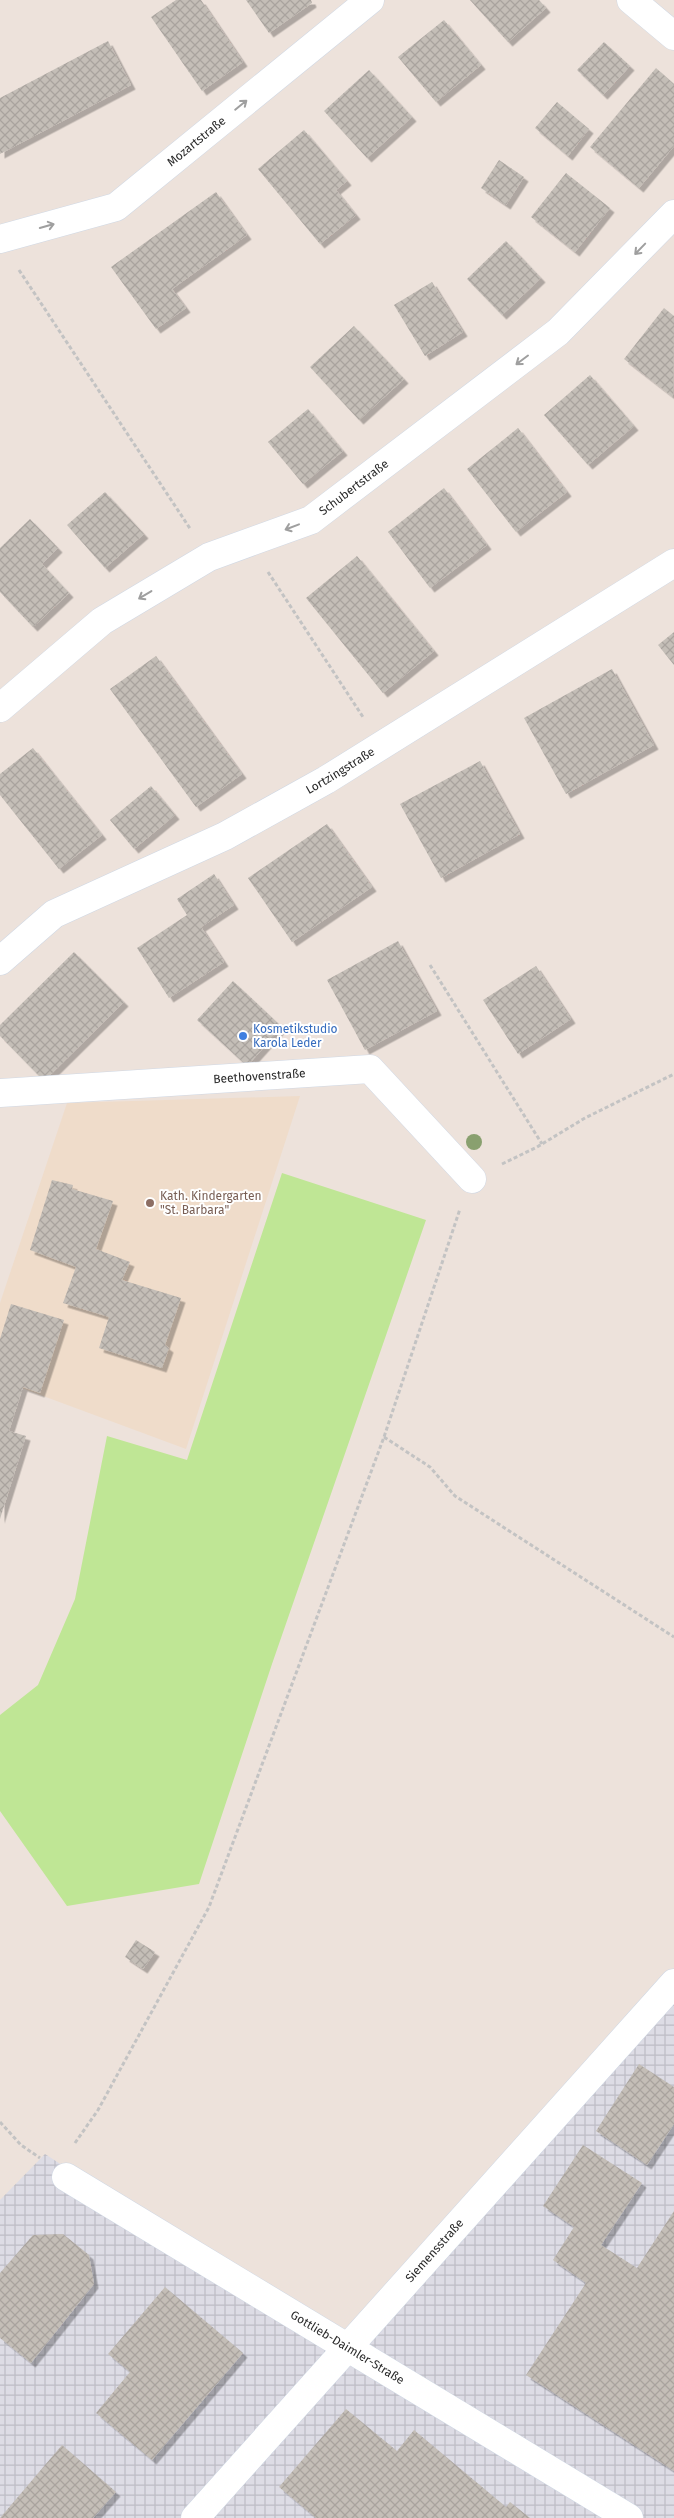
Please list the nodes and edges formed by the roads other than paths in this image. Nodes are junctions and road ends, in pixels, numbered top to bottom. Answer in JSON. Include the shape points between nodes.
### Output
{"nodes":[{"id":1,"x":370,"y":0,"type":"edge"},
{"id":2,"x":631,"y":0,"type":"edge"},
{"id":3,"x":674,"y":36,"type":"edge"},
{"id":4,"x":674,"y":214,"type":"edge"},
{"id":5,"x":0,"y":239,"type":"edge"},
{"id":6,"x":674,"y":563,"type":"edge"},
{"id":7,"x":0,"y":708,"type":"edge"},
{"id":8,"x":0,"y":961,"type":"edge"},
{"id":9,"x":0,"y":1093,"type":"edge"},
{"id":10,"x":472,"y":1178,"type":"road end"},
{"id":11,"x":674,"y":1983,"type":"edge"},
{"id":12,"x":61,"y":2174,"type":"road end"},
{"id":13,"x":345,"y":2348,"type":"junction"},
{"id":14,"x":195,"y":2518,"type":"edge"},
{"id":15,"x":629,"y":2518,"type":"edge"}],
"edges":[{"from":5,"to":1,"type":"street","name":"Mozartstraße","one_way":true,"via":[[116,207]]},
{"from":2,"to":3,"type":"street"},
{"from":4,"to":7,"type":"street","name":"Schubertstraße","one_way":true,"via":[[558,332],[311,520],[209,557],[102,621]]},
{"from":6,"to":8,"type":"street","name":"Lortzingstraße","via":[[326,780],[225,836],[54,914]]},
{"from":9,"to":10,"type":"street","name":"Beethovenstraße","via":[[370,1069]]},
{"from":11,"to":13,"type":"street","name":"Siemensstraße"},
{"from":12,"to":13,"type":"street","name":"Gottlieb-Daimler-Straße"},
{"from":13,"to":14,"type":"street","name":"Siemensstraße"},
{"from":13,"to":15,"type":"street","name":"Gottlieb-Daimler-Straße"}]}
